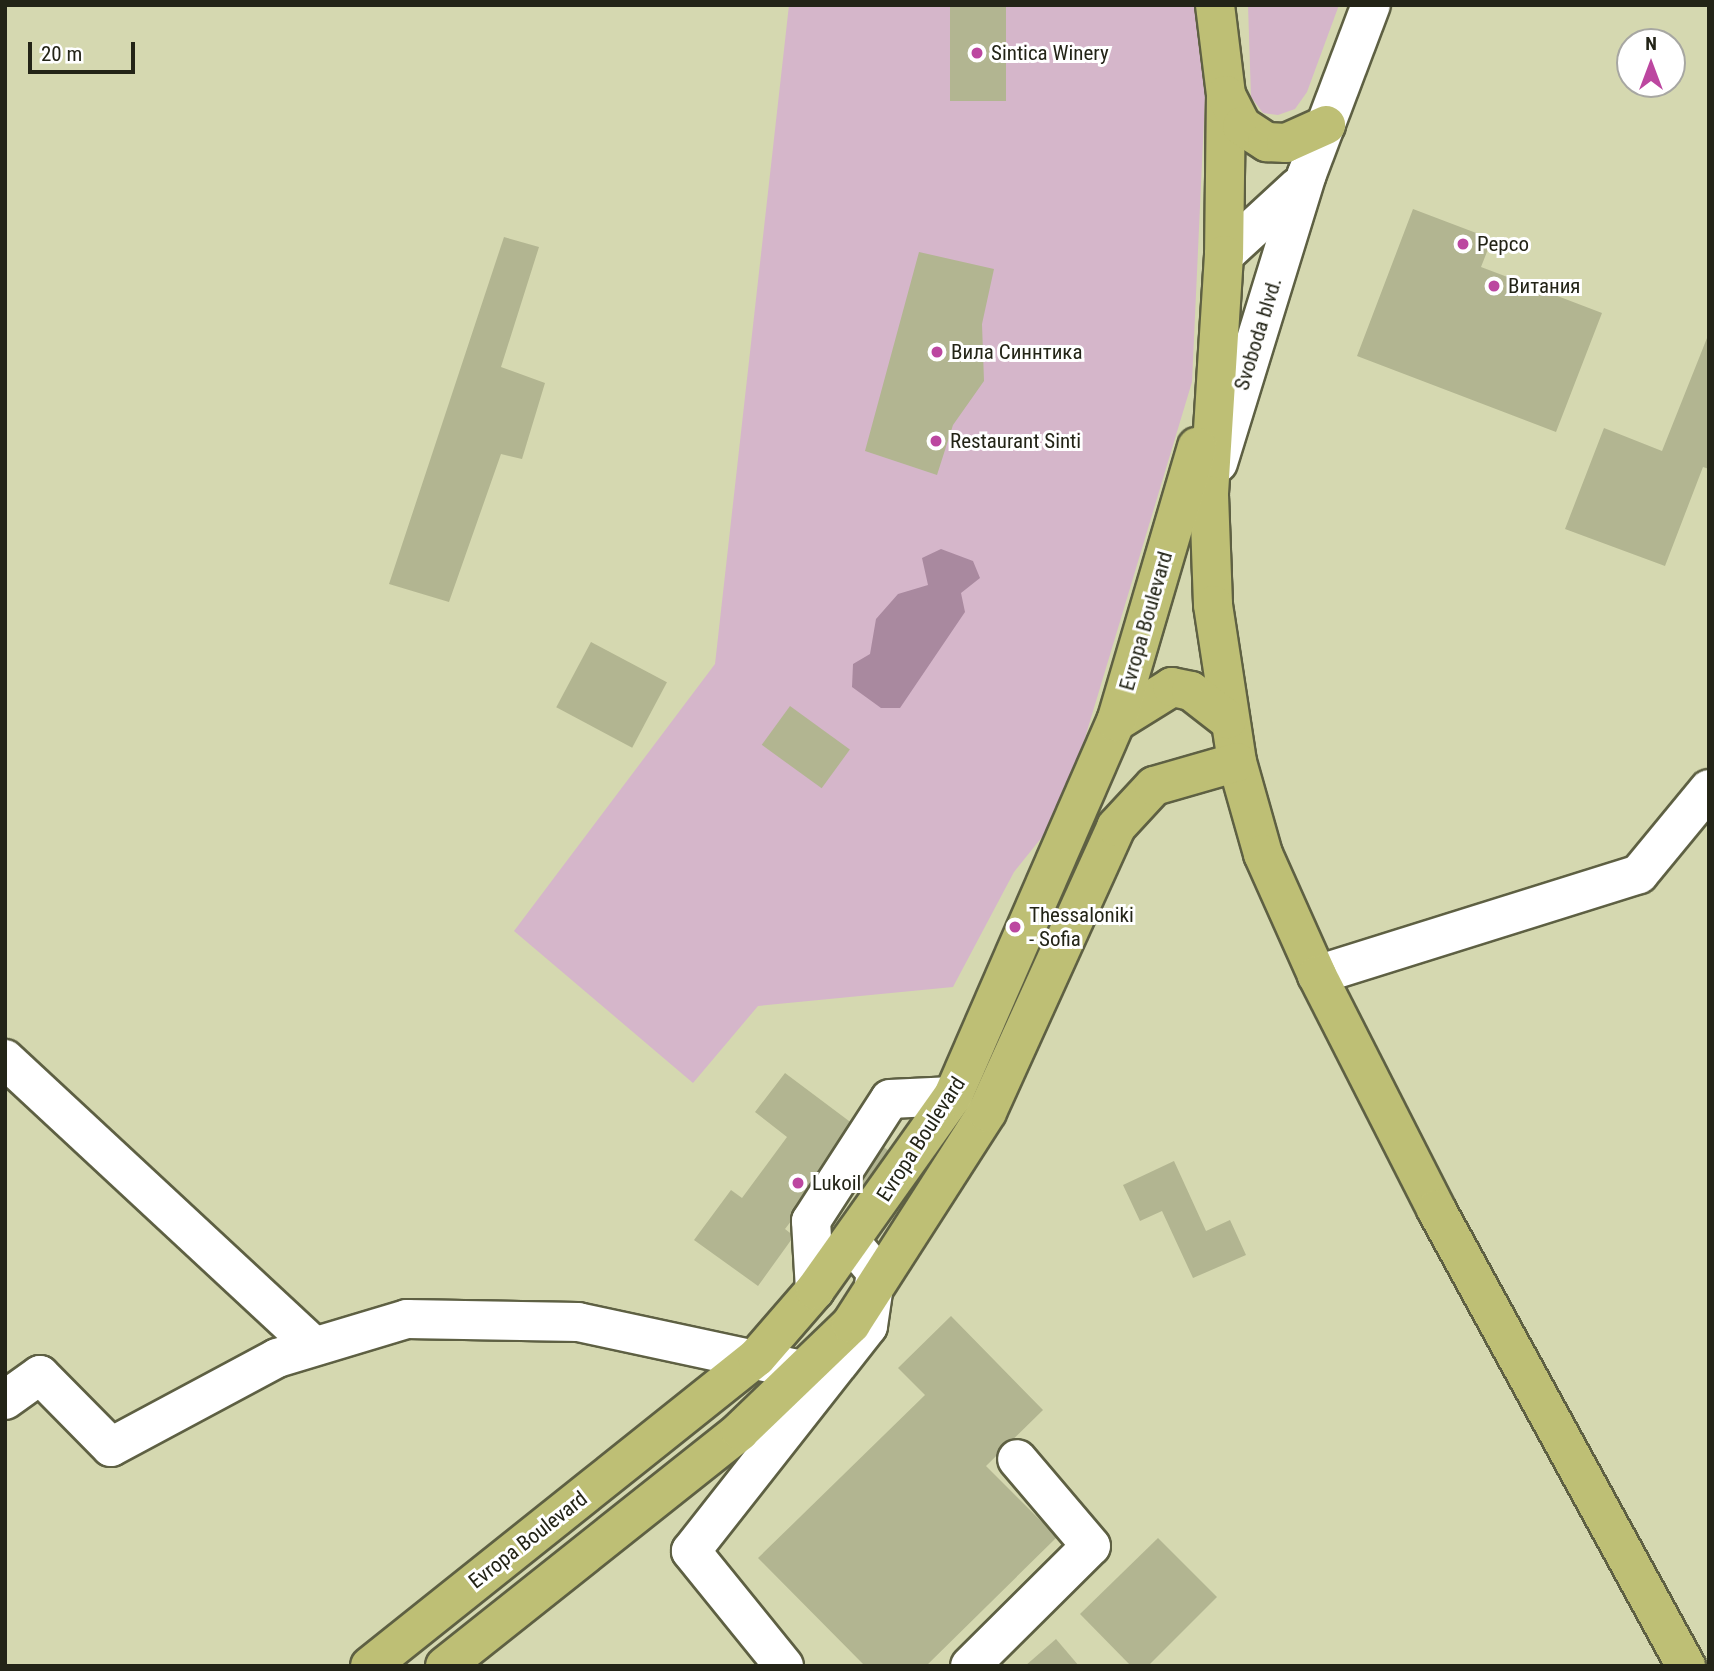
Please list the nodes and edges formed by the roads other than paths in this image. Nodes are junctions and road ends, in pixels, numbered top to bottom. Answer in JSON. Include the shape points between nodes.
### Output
{"nodes":[{"id":1,"x":1215,"y":5,"type":"edge"},
{"id":2,"x":1371,"y":5,"type":"edge"},
{"id":3,"x":1226,"y":95,"type":"junction"},
{"id":4,"x":1326,"y":125,"type":"junction"},
{"id":5,"x":1307,"y":174,"type":"junction"},
{"id":6,"x":1224,"y":255,"type":"junction"},
{"id":7,"x":1214,"y":387,"type":"junction"},
{"id":8,"x":1209,"y":495,"type":"junction"},
{"id":9,"x":1227,"y":719,"type":"junction"},
{"id":10,"x":1115,"y":722,"type":"junction"},
{"id":11,"x":1237,"y":762,"type":"junction"},
{"id":12,"x":1709,"y":789,"type":"edge"},
{"id":13,"x":1317,"y":975,"type":"junction"},
{"id":14,"x":5,"y":1059,"type":"edge"},
{"id":15,"x":953,"y":1096,"type":"junction"},
{"id":16,"x":852,"y":1242,"type":"junction"},
{"id":17,"x":879,"y":1286,"type":"junction"},
{"id":18,"x":816,"y":1290,"type":"junction"},
{"id":19,"x":311,"y":1343,"type":"junction"},
{"id":20,"x":757,"y":1357,"type":"junction"},
{"id":21,"x":807,"y":1371,"type":"junction"},
{"id":22,"x":5,"y":1400,"type":"edge"},
{"id":23,"x":1017,"y":1459,"type":"dead end"},
{"id":24,"x":370,"y":1666,"type":"edge"},
{"id":25,"x":445,"y":1666,"type":"edge"},
{"id":26,"x":784,"y":1666,"type":"edge"},
{"id":27,"x":970,"y":1666,"type":"edge"},
{"id":28,"x":1686,"y":1666,"type":"edge"}],
"edges":[{"from":1,"to":3,"type":"main road"},
{"from":2,"to":4,"type":"street","name":"Svoboda blvd."},
{"from":3,"to":4,"type":"main road","via":[[1241,125],[1267,142],[1286,143]]},
{"from":3,"to":6,"type":"main road"},
{"from":4,"to":5,"type":"street","name":"Svoboda blvd."},
{"from":5,"to":6,"type":"street","name":"Svoboda blvd.","via":[[1273,216]]},
{"from":5,"to":8,"type":"street","name":"Svoboda blvd."},
{"from":6,"to":7,"type":"main road"},
{"from":7,"to":8,"type":"main road"},
{"from":7,"to":10,"type":"main road","name":"Evropa Boulevard"},
{"from":8,"to":9,"type":"main road"},
{"from":9,"to":10,"type":"main road","via":[[1191,691],[1172,687]]},
{"from":9,"to":11,"type":"main road"},
{"from":10,"to":15,"type":"main road","name":"Evropa Boulevard"},
{"from":11,"to":13,"type":"main road","via":[[1263,854]]},
{"from":11,"to":17,"type":"main road","name":"Evropa Boulevard","via":[[1154,786],[1115,827],[987,1112]]},
{"from":12,"to":13,"type":"street","via":[[1639,874]]},
{"from":13,"to":28,"type":"main road","via":[[1436,1209]]},
{"from":14,"to":19,"type":"street"},
{"from":15,"to":16,"type":"main road","name":"Evropa Boulevard"},
{"from":15,"to":18,"type":"street","via":[[890,1099],[811,1222]]},
{"from":16,"to":17,"type":"street","via":[[876,1272]]},
{"from":16,"to":18,"type":"main road","name":"Evropa Boulevard"},
{"from":17,"to":21,"type":"main road","name":"Evropa Boulevard"},
{"from":17,"to":26,"type":"street","via":[[867,1326],[691,1551]]},
{"from":18,"to":20,"type":"main road","name":"Evropa Boulevard"},
{"from":19,"to":20,"type":"street","via":[[407,1319],[578,1322]]},
{"from":19,"to":22,"type":"street","via":[[111,1447],[40,1375]]},
{"from":20,"to":21,"type":"street"},
{"from":20,"to":24,"type":"main road","name":"Evropa Boulevard"},
{"from":21,"to":25,"type":"main road","name":"Evropa Boulevard","via":[[740,1431]]},
{"from":23,"to":27,"type":"street","via":[[1091,1546]]}]}
